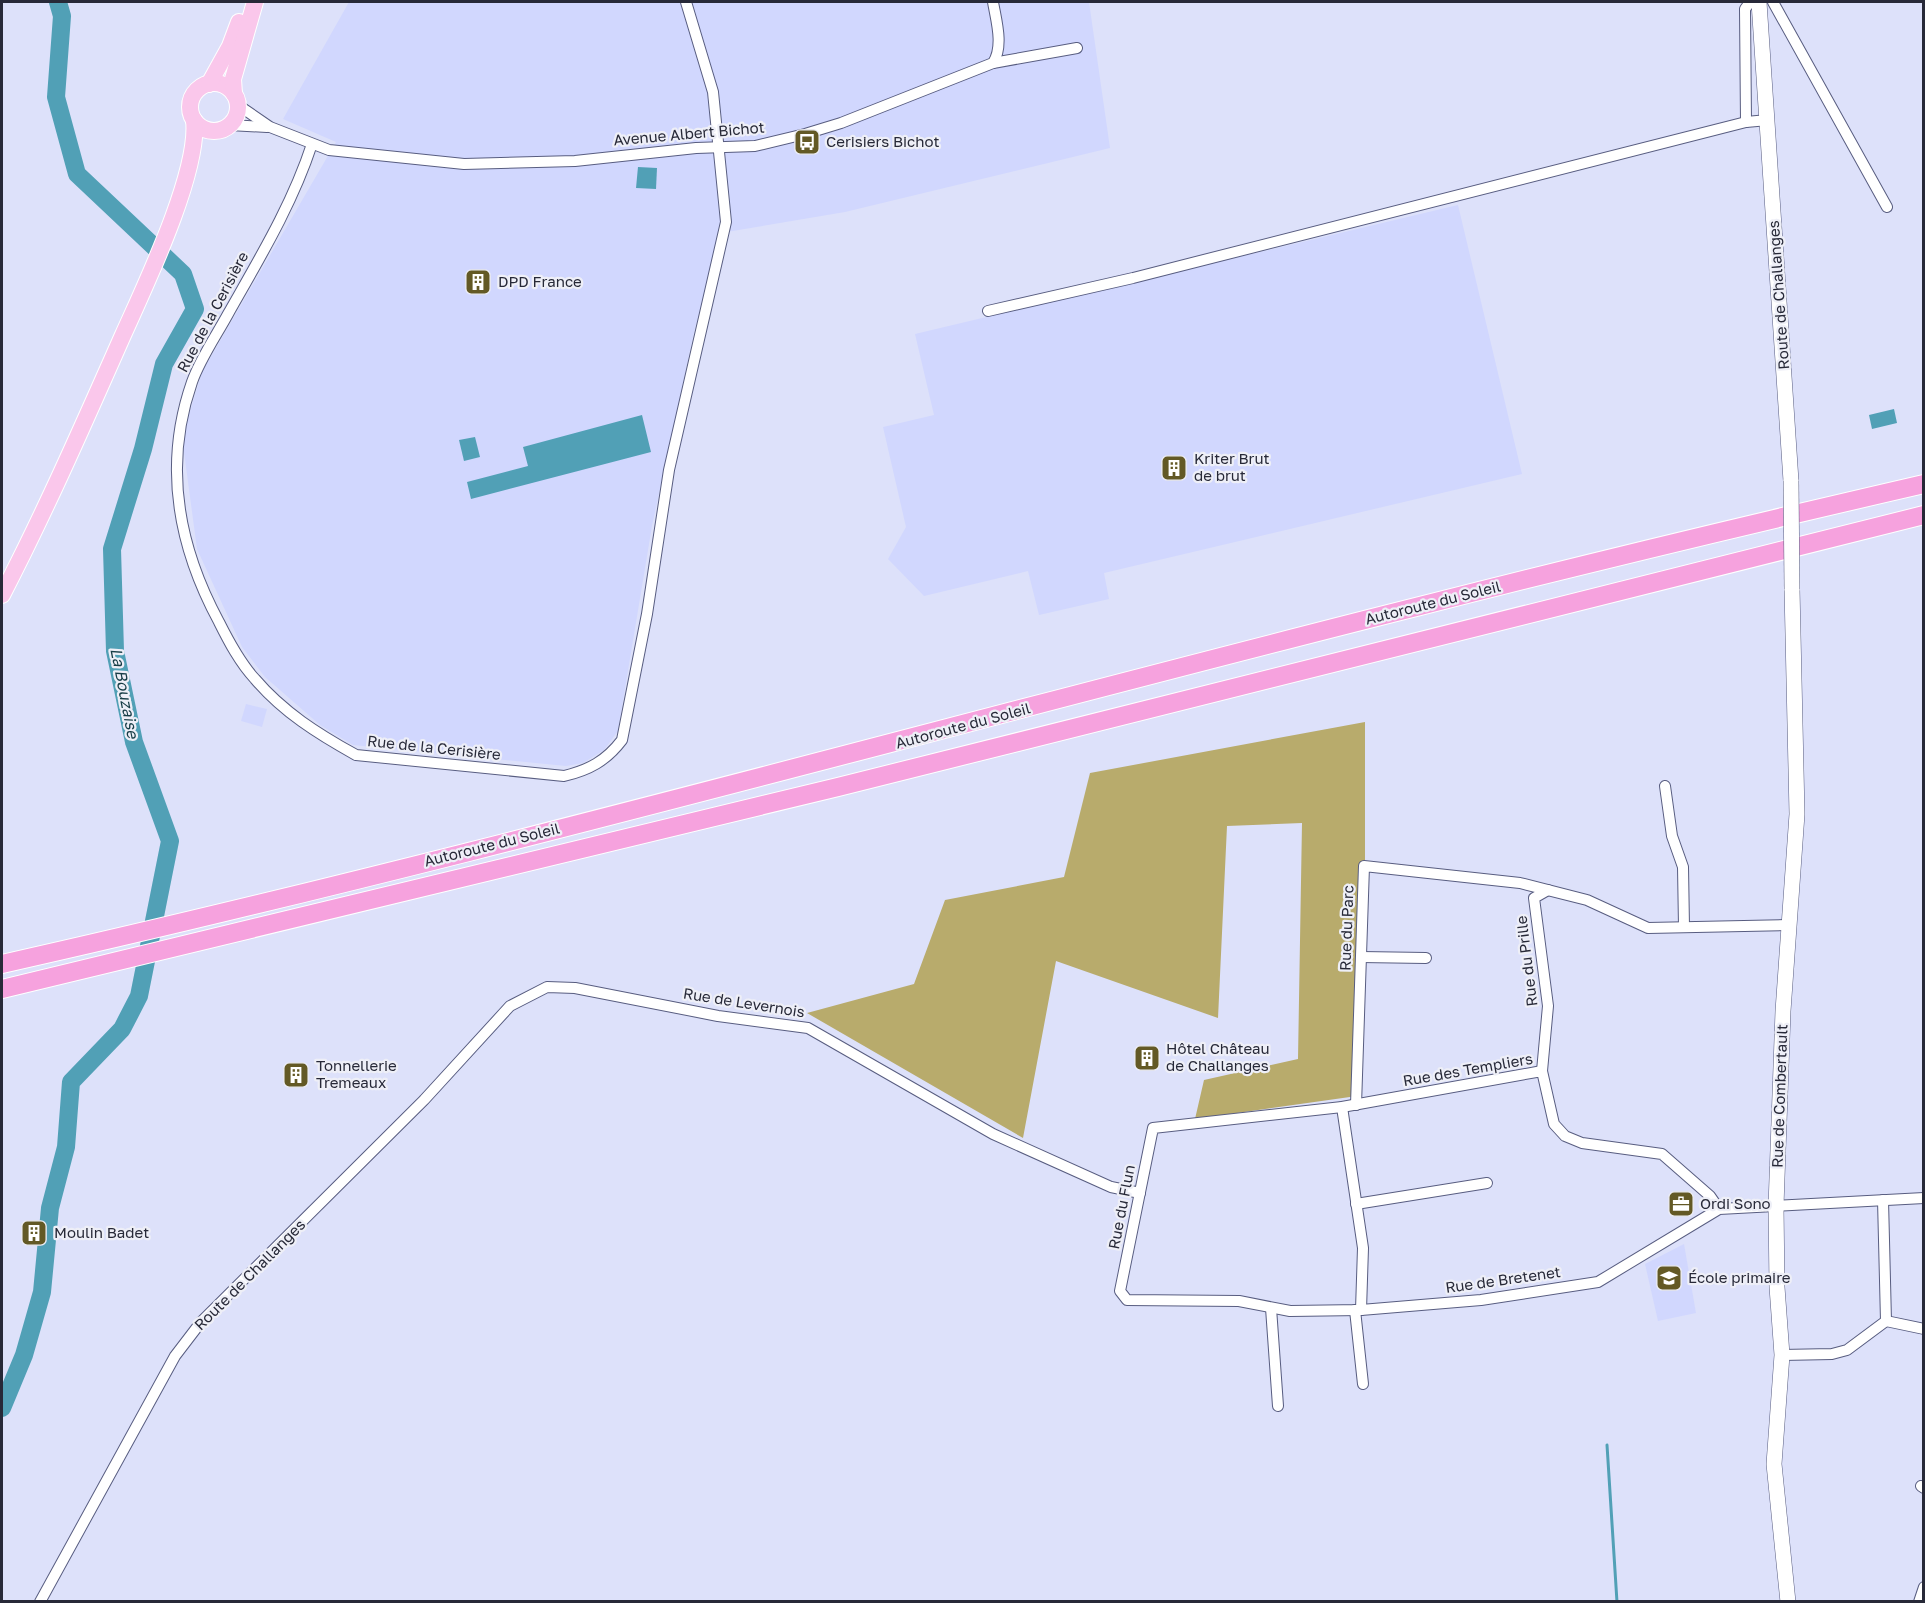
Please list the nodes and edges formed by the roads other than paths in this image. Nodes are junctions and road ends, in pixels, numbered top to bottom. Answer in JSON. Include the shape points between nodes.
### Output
{"nodes":[{"id":1,"x":246,"y":2,"type":"edge"},
{"id":2,"x":255,"y":2,"type":"edge"},
{"id":3,"x":686,"y":2,"type":"edge"},
{"id":4,"x":993,"y":2,"type":"edge"},
{"id":5,"x":1750,"y":2,"type":"edge"},
{"id":6,"x":1759,"y":2,"type":"edge"},
{"id":7,"x":1773,"y":2,"type":"edge"},
{"id":8,"x":1077,"y":48,"type":"dead end"},
{"id":9,"x":993,"y":63,"type":"junction"},
{"id":10,"x":209,"y":84,"type":"junction"},
{"id":11,"x":236,"y":99,"type":"junction"},
{"id":12,"x":194,"y":120,"type":"junction"},
{"id":13,"x":1768,"y":120,"type":"junction"},
{"id":14,"x":1746,"y":122,"type":"junction"},
{"id":15,"x":270,"y":127,"type":"junction"},
{"id":16,"x":225,"y":128,"type":"junction"},
{"id":17,"x":312,"y":144,"type":"junction"},
{"id":18,"x":720,"y":148,"type":"junction"},
{"id":19,"x":187,"y":170,"type":"junction"},
{"id":20,"x":1887,"y":207,"type":"dead end"},
{"id":21,"x":988,"y":311,"type":"dead end"},
{"id":22,"x":1923,"y":484,"type":"edge"},
{"id":23,"x":1923,"y":515,"type":"edge"},
{"id":24,"x":1792,"y":589,"type":"joint"},
{"id":25,"x":2,"y":595,"type":"edge"},
{"id":26,"x":1665,"y":786,"type":"dead end"},
{"id":27,"x":1548,"y":890,"type":"junction"},
{"id":28,"x":1788,"y":925,"type":"junction"},
{"id":29,"x":1684,"y":927,"type":"junction"},
{"id":30,"x":1361,"y":957,"type":"junction"},
{"id":31,"x":1426,"y":957,"type":"dead end"},
{"id":32,"x":2,"y":964,"type":"edge"},
{"id":33,"x":2,"y":989,"type":"edge"},
{"id":34,"x":1542,"y":1071,"type":"junction"},
{"id":35,"x":424,"y":1100,"type":"joint"},
{"id":36,"x":1356,"y":1105,"type":"junction"},
{"id":37,"x":1342,"y":1107,"type":"junction"},
{"id":38,"x":1153,"y":1128,"type":"joint"},
{"id":39,"x":1487,"y":1183,"type":"dead end"},
{"id":40,"x":1140,"y":1193,"type":"junction"},
{"id":41,"x":1923,"y":1198,"type":"edge"},
{"id":42,"x":1883,"y":1200,"type":"junction"},
{"id":43,"x":1356,"y":1204,"type":"junction"},
{"id":44,"x":1776,"y":1206,"type":"junction"},
{"id":45,"x":1719,"y":1209,"type":"junction"},
{"id":46,"x":1120,"y":1291,"type":"joint"},
{"id":47,"x":1271,"y":1308,"type":"junction"},
{"id":48,"x":1358,"y":1310,"type":"junction"},
{"id":49,"x":1886,"y":1321,"type":"junction"},
{"id":50,"x":1923,"y":1329,"type":"edge"},
{"id":51,"x":1782,"y":1355,"type":"junction"},
{"id":52,"x":1363,"y":1384,"type":"dead end"},
{"id":53,"x":1278,"y":1406,"type":"dead end"},
{"id":54,"x":1923,"y":1587,"type":"edge"},
{"id":55,"x":40,"y":1602,"type":"edge"},
{"id":56,"x":1788,"y":1602,"type":"edge"},
{"id":57,"x":1919,"y":1602,"type":"edge"}],
"edges":[{"from":1,"to":10,"type":"main road","via":[[230,46]]},
{"from":2,"to":11,"type":"main road","via":[[233,79]]},
{"from":3,"to":18,"type":"street","name":"Rue de la Cerisière","via":[[713,92]]},
{"from":4,"to":9,"type":"street","via":[[999,55]]},
{"from":5,"to":14,"type":"street","via":[[1745,9]]},
{"from":6,"to":13,"type":"street","name":"Route de Challanges"},
{"from":7,"to":20,"type":"street"},
{"from":8,"to":9,"type":"street","name":"Avenue Albert Bichot"},
{"from":9,"to":18,"type":"street","name":"Avenue Albert Bichot","via":[[823,129],[755,146]]},
{"from":10,"to":11,"type":"main road","via":[[226,86]]},
{"from":10,"to":12,"type":"main road","via":[[192,98]]},
{"from":11,"to":15,"type":"street"},
{"from":11,"to":16,"type":"main road","via":[[236,116]]},
{"from":12,"to":16,"type":"main road","via":[[205,129]]},
{"from":12,"to":19,"type":"main road"},
{"from":13,"to":14,"type":"street"},
{"from":13,"to":24,"type":"street","name":"Route de Challanges","bridge":true,"via":[[1791,482]]},
{"from":14,"to":21,"type":"street","via":[[1134,278]]},
{"from":15,"to":16,"type":"street"},
{"from":15,"to":17,"type":"street"},
{"from":16,"to":19,"type":"main road","via":[[210,136]]},
{"from":17,"to":18,"type":"street","name":"Avenue Albert Bichot","via":[[329,150],[464,164],[517,164]]},
{"from":17,"to":18,"type":"street","name":"Rue de la Cerisière","via":[[294,195],[192,380],[177,435],[177,492],[186,544],[202,591],[254,678],[286,710],[356,755],[564,776],[588,770],[611,754],[622,740],[669,470],[722,247],[726,222]]},
{"from":19,"to":25,"type":"main road","via":[[154,265],[43,517]]},
{"from":22,"to":32,"type":"highway","name":"Autoroute du Soleil","via":[[1430,603],[832,760]]},
{"from":23,"to":33,"type":"highway","name":"Autoroute du Soleil","via":[[815,792]]},
{"from":24,"to":28,"type":"street","name":"Rue de Combertault","via":[[1797,814]]},
{"from":26,"to":29,"type":"street","via":[[1672,836],[1683,867]]},
{"from":27,"to":29,"type":"street","via":[[1587,900],[1648,928]]},
{"from":27,"to":30,"type":"street","name":"Rue du Parc","via":[[1364,866]]},
{"from":27,"to":34,"type":"street","name":"Rue du Prille","via":[[1534,898],[1548,1006]]},
{"from":28,"to":29,"type":"street"},
{"from":28,"to":44,"type":"street","name":"Rue de Combertault"},
{"from":30,"to":31,"type":"street"},
{"from":30,"to":36,"type":"street","name":"Rue du Parc"},
{"from":34,"to":36,"type":"street","name":"Rue des Templiers"},
{"from":34,"to":45,"type":"street","name":"Rue des Templiers","via":[[1554,1124],[1565,1136],[1582,1143],[1662,1154],[1710,1196]]},
{"from":35,"to":40,"type":"street","name":"Rue de Levernois","via":[[510,1006],[547,987],[575,988],[718,1016],[808,1028],[993,1134],[1111,1187]]},
{"from":35,"to":55,"type":"street","name":"Route de Challanges","via":[[195,1330],[175,1356]]},
{"from":36,"to":37,"type":"street","name":"Rue des Templiers"},
{"from":37,"to":38,"type":"street","name":"Rue des Templiers"},
{"from":37,"to":43,"type":"street"},
{"from":38,"to":40,"type":"street","name":"Rue du Flun"},
{"from":39,"to":43,"type":"street"},
{"from":40,"to":46,"type":"street","name":"Rue du Flun"},
{"from":41,"to":42,"type":"street"},
{"from":42,"to":44,"type":"street"},
{"from":42,"to":49,"type":"street"},
{"from":43,"to":48,"type":"street","via":[[1363,1248]]},
{"from":44,"to":45,"type":"street"},
{"from":44,"to":51,"type":"street","name":"Rue de Combertault"},
{"from":45,"to":48,"type":"street","name":"Rue de Bretenet","via":[[1598,1281],[1480,1300]]},
{"from":46,"to":47,"type":"street","name":"Rue de Bretenet","via":[[1126,1300],[1239,1301]]},
{"from":47,"to":48,"type":"street","name":"Rue de Bretenet"},
{"from":47,"to":53,"type":"street"},
{"from":48,"to":52,"type":"street"},
{"from":49,"to":50,"type":"street"},
{"from":49,"to":51,"type":"street","via":[[1847,1350]]},
{"from":51,"to":56,"type":"street","name":"Rue de Combertault","via":[[1774,1464]]},
{"from":54,"to":57,"type":"street"}]}
